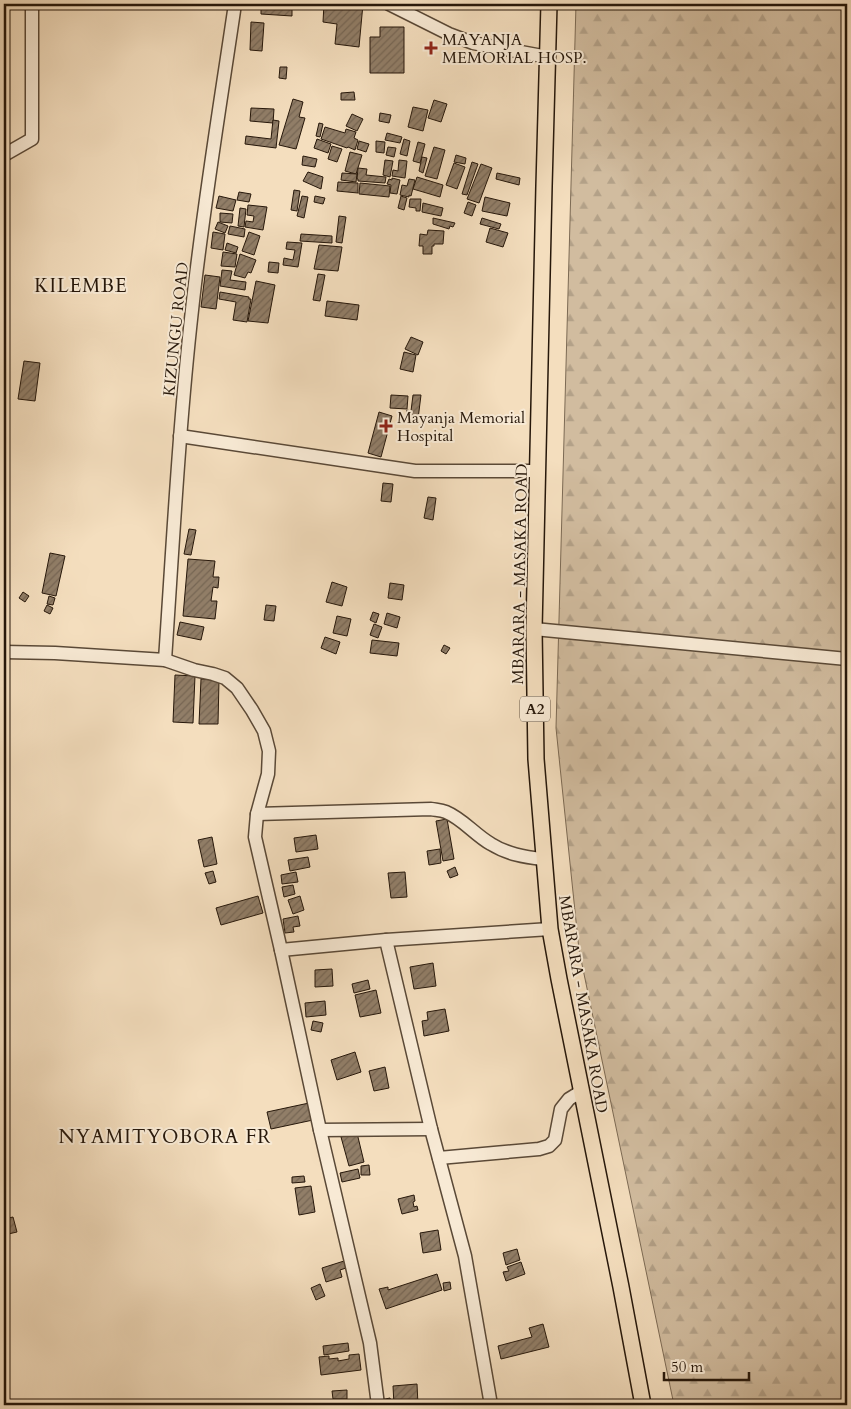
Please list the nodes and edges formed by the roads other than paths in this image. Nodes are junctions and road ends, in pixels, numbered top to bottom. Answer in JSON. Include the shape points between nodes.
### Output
{"nodes":[{"id":1,"x":32,"y":4,"type":"edge"},
{"id":2,"x":235,"y":4,"type":"edge"},
{"id":3,"x":389,"y":4,"type":"edge"},
{"id":4,"x":549,"y":4,"type":"edge"},
{"id":5,"x":548,"y":57,"type":"junction"},
{"id":6,"x":4,"y":155,"type":"edge"},
{"id":7,"x":180,"y":436,"type":"junction"},
{"id":8,"x":538,"y":471,"type":"junction"},
{"id":9,"x":534,"y":629,"type":"junction"},
{"id":10,"x":4,"y":652,"type":"edge"},
{"id":11,"x":847,"y":659,"type":"edge"},
{"id":12,"x":165,"y":660,"type":"junction"},
{"id":13,"x":257,"y":814,"type":"junction"},
{"id":14,"x":543,"y":858,"type":"junction"},
{"id":15,"x":550,"y":929,"type":"junction"},
{"id":16,"x":386,"y":940,"type":"junction"},
{"id":17,"x":281,"y":950,"type":"junction"},
{"id":18,"x":582,"y":1091,"type":"junction"},
{"id":19,"x":431,"y":1128,"type":"junction"},
{"id":20,"x":320,"y":1130,"type":"junction"},
{"id":21,"x":439,"y":1158,"type":"junction"},
{"id":22,"x":378,"y":1405,"type":"edge"},
{"id":23,"x":491,"y":1405,"type":"edge"},
{"id":24,"x":643,"y":1405,"type":"edge"}],
"edges":[{"from":1,"to":6,"type":"street","via":[[32,139]]},
{"from":2,"to":7,"type":"street","name":"KIZUNGU ROAD","via":[[194,290]]},
{"from":3,"to":5,"type":"street","via":[[465,40]]},
{"from":4,"to":5,"type":"main road","name":"MBARARA - MASAKA ROAD","number":"A2"},
{"from":5,"to":8,"type":"main road","name":"MBARARA - MASAKA ROAD","number":"A2"},
{"from":7,"to":8,"type":"street","via":[[415,471]]},
{"from":7,"to":12,"type":"street","name":"KIZUNGU ROAD"},
{"from":8,"to":9,"type":"main road","name":"MBARARA - MASAKA ROAD","number":"A2"},
{"from":9,"to":11,"type":"street"},
{"from":9,"to":14,"type":"main road","name":"MBARARA - MASAKA ROAD","number":"A2","via":[[536,759]]},
{"from":10,"to":12,"type":"street"},
{"from":12,"to":13,"type":"street","via":[[226,678],[252,710],[264,731],[269,751],[268,774]]},
{"from":13,"to":14,"type":"street","via":[[431,809],[446,812],[503,850],[518,856]]},
{"from":13,"to":17,"type":"street","via":[[255,837]]},
{"from":14,"to":15,"type":"main road","name":"MBARARA - MASAKA ROAD","number":"A2"},
{"from":15,"to":16,"type":"street"},
{"from":15,"to":18,"type":"main road","name":"MBARARA - MASAKA ROAD","number":"A2"},
{"from":16,"to":17,"type":"street"},
{"from":16,"to":19,"type":"street"},
{"from":17,"to":20,"type":"street"},
{"from":18,"to":21,"type":"street","via":[[561,1109],[559,1128],[549,1146]]},
{"from":18,"to":24,"type":"main road","name":"MBARARA - MASAKA ROAD","number":"A2"},
{"from":19,"to":20,"type":"street"},
{"from":19,"to":21,"type":"street"},
{"from":20,"to":22,"type":"street","via":[[370,1343]]},
{"from":21,"to":23,"type":"street","via":[[465,1256]]}]}
